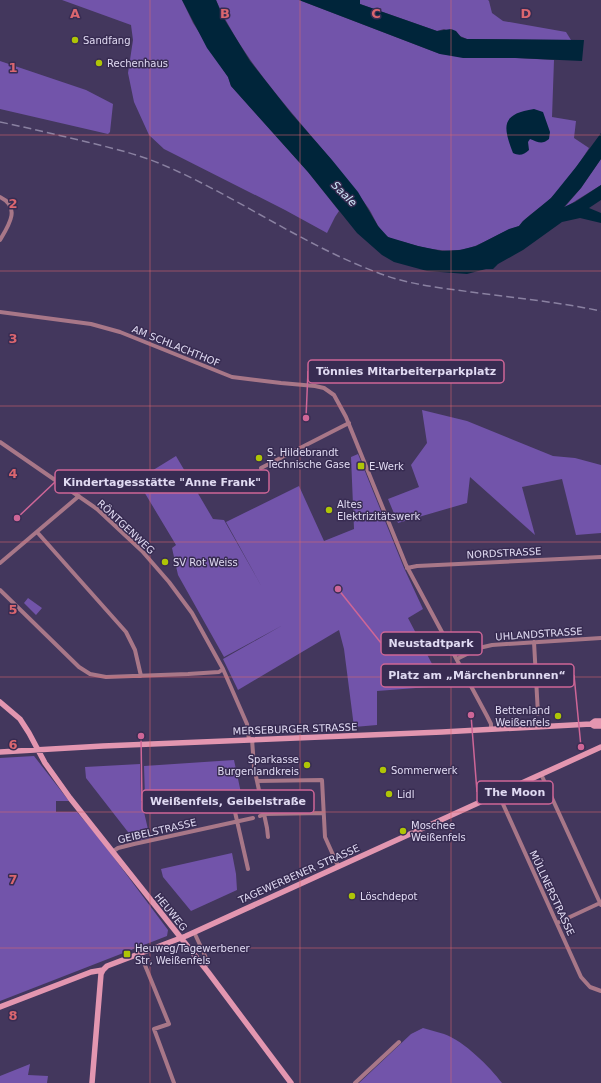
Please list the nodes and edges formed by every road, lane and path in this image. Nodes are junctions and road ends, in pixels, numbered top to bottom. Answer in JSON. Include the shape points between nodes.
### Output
{"nodes":[{"id":1,"x":0,"y":197,"type":"edge"},
{"id":2,"x":0,"y":240,"type":"edge"},
{"id":3,"x":0,"y":312,"type":"edge"},
{"id":4,"x":349,"y":423,"type":"junction"},
{"id":5,"x":2,"y":444,"type":"edge"},
{"id":6,"x":0,"y":449,"type":"edge"},
{"id":7,"x":261,"y":468,"type":"dead end"},
{"id":8,"x":79,"y":496,"type":"junction"},
{"id":9,"x":37,"y":532,"type":"junction"},
{"id":10,"x":601,"y":557,"type":"edge"},
{"id":11,"x":0,"y":564,"type":"edge"},
{"id":12,"x":407,"y":568,"type":"junction"},
{"id":13,"x":0,"y":590,"type":"edge"},
{"id":14,"x":601,"y":638,"type":"edge"},
{"id":15,"x":534,"y":642,"type":"junction"},
{"id":16,"x":457,"y":659,"type":"junction"},
{"id":17,"x":223,"y":669,"type":"junction"},
{"id":18,"x":142,"y":676,"type":"junction"},
{"id":19,"x":0,"y":702,"type":"edge"},
{"id":20,"x":538,"y":714,"type":"dead end"},
{"id":21,"x":601,"y":721,"type":"edge"},
{"id":22,"x":591,"y":724,"type":"junction"},
{"id":23,"x":601,"y":726,"type":"edge"},
{"id":24,"x":491,"y":729,"type":"junction"},
{"id":25,"x":250,"y":739,"type":"junction"},
{"id":26,"x":601,"y":747,"type":"edge"},
{"id":27,"x":38,"y":750,"type":"junction"},
{"id":28,"x":0,"y":752,"type":"edge"},
{"id":29,"x":541,"y":774,"type":"junction"},
{"id":30,"x":257,"y":781,"type":"junction"},
{"id":31,"x":498,"y":793,"type":"junction"},
{"id":32,"x":232,"y":799,"type":"dead end"},
{"id":33,"x":323,"y":813,"type":"junction"},
{"id":34,"x":264,"y":814,"type":"junction"},
{"id":35,"x":260,"y":816,"type":"dead end"},
{"id":36,"x":253,"y":818,"type":"dead end"},
{"id":37,"x":237,"y":821,"type":"junction"},
{"id":38,"x":268,"y":837,"type":"dead end"},
{"id":39,"x":112,"y":852,"type":"junction"},
{"id":40,"x":338,"y":866,"type":"junction"},
{"id":41,"x":248,"y":869,"type":"dead end"},
{"id":42,"x":600,"y":904,"type":"edge"},
{"id":43,"x":557,"y":923,"type":"junction"},
{"id":44,"x":194,"y":932,"type":"junction"},
{"id":45,"x":180,"y":938,"type":"junction"},
{"id":46,"x":140,"y":953,"type":"junction"},
{"id":47,"x":204,"y":967,"type":"junction"},
{"id":48,"x":102,"y":970,"type":"junction"},
{"id":49,"x":601,"y":991,"type":"edge"},
{"id":50,"x":0,"y":1007,"type":"edge"},
{"id":51,"x":399,"y":1042,"type":"dead end"},
{"id":52,"x":92,"y":1083,"type":"edge"},
{"id":53,"x":174,"y":1083,"type":"edge"},
{"id":54,"x":291,"y":1083,"type":"edge"},
{"id":55,"x":355,"y":1083,"type":"edge"}],
"edges":[{"from":1,"to":2,"type":"street","via":[[9,203],[12,211],[7,229]]},
{"from":3,"to":4,"type":"street","name":"AM SCHLACHTHOF","via":[[106,327],[232,377],[324,388],[331,392],[339,403]]},
{"from":4,"to":7,"type":"street"},
{"from":4,"to":12,"type":"street","name":"AM SCHLACHTHOF"},
{"from":5,"to":6,"type":"street"},
{"from":5,"to":8,"type":"street","name":"RÖNTGENWEG"},
{"from":8,"to":9,"type":"street"},
{"from":8,"to":17,"type":"street","name":"RÖNTGENWEG","via":[[119,528],[169,582],[192,613]]},
{"from":9,"to":11,"type":"street"},
{"from":9,"to":18,"type":"street","via":[[126,632],[133,644]]},
{"from":10,"to":12,"type":"street","name":"NORDSTRASSE"},
{"from":12,"to":16,"type":"street","name":"AM SCHLACHTHOF"},
{"from":13,"to":18,"type":"street","via":[[90,674],[99,677]]},
{"from":14,"to":15,"type":"street","name":"UHLANDSTRASSE"},
{"from":15,"to":16,"type":"street","name":"UHLANDSTRASSE","via":[[492,645],[479,648]]},
{"from":15,"to":20,"type":"street"},
{"from":16,"to":24,"type":"street","name":"AM SCHLACHTHOF","via":[[491,724]]},
{"from":17,"to":18,"type":"street","via":[[218,672]]},
{"from":17,"to":25,"type":"street","name":"RÖNTGENWEG","via":[[247,724]]},
{"from":19,"to":27,"type":"street","name":"HEUWEG","via":[[20,719]]},
{"from":21,"to":22,"type":"street","name":"MERSEBURGER STRASSE"},
{"from":22,"to":23,"type":"street","name":"MERSEBURGER STRASSE"},
{"from":22,"to":24,"type":"street","name":"MERSEBURGER STRASSE"},
{"from":24,"to":25,"type":"street","name":"MERSEBURGER STRASSE"},
{"from":25,"to":27,"type":"street","name":"MERSEBURGER STRASSE"},
{"from":25,"to":30,"type":"street","name":"RÖNTGENWEG"},
{"from":26,"to":29,"type":"street","name":"TAGEWERBENER STRASSE"},
{"from":27,"to":28,"type":"street","name":"MERSEBURGER STRASSE"},
{"from":27,"to":39,"type":"street","name":"HEUWEG","via":[[63,788]]},
{"from":29,"to":31,"type":"street","name":"TAGEWERBENER STRASSE"},
{"from":29,"to":42,"type":"street"},
{"from":30,"to":33,"type":"street","via":[[322,780]]},
{"from":30,"to":34,"type":"street","name":"RÖNTGENWEG"},
{"from":31,"to":40,"type":"street","name":"TAGEWERBENER STRASSE"},
{"from":31,"to":43,"type":"street","name":"MÜLLNERSTRASSE"},
{"from":32,"to":37,"type":"street"},
{"from":33,"to":34,"type":"street"},
{"from":33,"to":40,"type":"street","via":[[325,837]]},
{"from":34,"to":35,"type":"street"},
{"from":34,"to":38,"type":"street","name":"RÖNTGENWEG"},
{"from":36,"to":37,"type":"street","name":"GEIBELSTRASSE"},
{"from":37,"to":39,"type":"street","name":"GEIBELSTRASSE","via":[[134,844]]},
{"from":37,"to":41,"type":"street"},
{"from":39,"to":45,"type":"street","name":"HEUWEG"},
{"from":40,"to":44,"type":"street","name":"TAGEWERBENER STRASSE"},
{"from":42,"to":43,"type":"street"},
{"from":43,"to":49,"type":"street","name":"MÜLLNERSTRASSE","via":[[584,981],[590,988]]},
{"from":44,"to":45,"type":"street","name":"TAGEWERBENER STRASSE"},
{"from":44,"to":47,"type":"street","via":[[206,960],[207,964]]},
{"from":45,"to":46,"type":"street","name":"TAGEWERBENER STRASSE"},
{"from":45,"to":47,"type":"street","name":"HEUWEG"},
{"from":46,"to":48,"type":"street","name":"TAGEWERBENER STRASSE"},
{"from":46,"to":53,"type":"street","via":[[169,1024],[154,1029]]},
{"from":47,"to":54,"type":"street","name":"HEUWEG"},
{"from":48,"to":50,"type":"street","name":"TAGEWERBENER STRASSE"},
{"from":48,"to":52,"type":"street"},
{"from":51,"to":55,"type":"street"}]}
